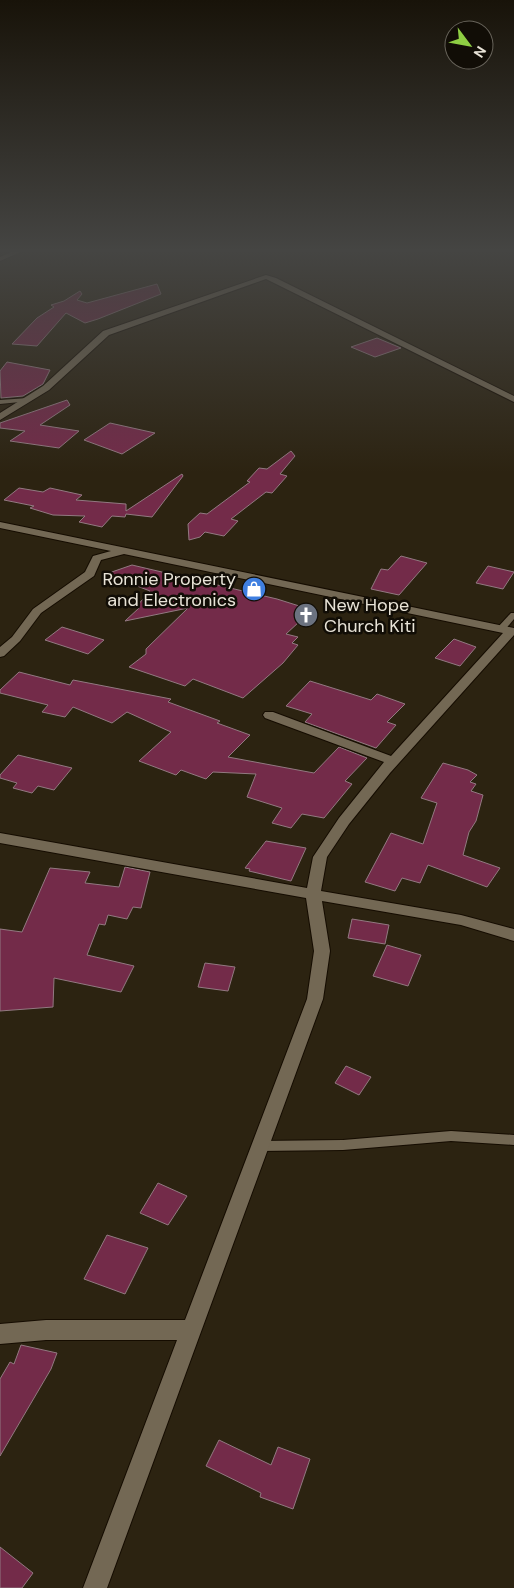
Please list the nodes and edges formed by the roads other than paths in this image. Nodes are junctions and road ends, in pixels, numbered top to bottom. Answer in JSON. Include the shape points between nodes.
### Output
{"nodes":[{"id":1,"x":125,"y":325,"type":"edge"},
{"id":2,"x":366,"y":325,"type":"edge"},
{"id":3,"x":514,"y":399,"type":"edge"},
{"id":4,"x":28,"y":400,"type":"junction"},
{"id":5,"x":0,"y":402,"type":"edge"},
{"id":6,"x":0,"y":418,"type":"edge"},
{"id":7,"x":0,"y":525,"type":"edge"},
{"id":8,"x":124,"y":551,"type":"junction"},
{"id":9,"x":510,"y":627,"type":"edge"},
{"id":10,"x":0,"y":653,"type":"edge"},
{"id":11,"x":269,"y":715,"type":"dead end"},
{"id":12,"x":393,"y":761,"type":"junction"},
{"id":13,"x":0,"y":838,"type":"edge"},
{"id":14,"x":313,"y":894,"type":"junction"},
{"id":15,"x":514,"y":935,"type":"edge"},
{"id":16,"x":514,"y":1140,"type":"edge"},
{"id":17,"x":260,"y":1146,"type":"junction"},
{"id":18,"x":191,"y":1330,"type":"junction"},
{"id":19,"x":0,"y":1334,"type":"edge"},
{"id":20,"x":95,"y":1588,"type":"edge"}],
"edges":[{"from":1,"to":4,"type":"street","via":[[106,333],[46,388]]},
{"from":2,"to":3,"type":"street"},
{"from":4,"to":5,"type":"lane"},
{"from":4,"to":6,"type":"street"},
{"from":7,"to":8,"type":"street"},
{"from":8,"to":9,"type":"street"},
{"from":8,"to":10,"type":"street","via":[[97,558],[90,574],[37,611],[16,639]]},
{"from":9,"to":12,"type":"street"},
{"from":11,"to":12,"type":"street"},
{"from":12,"to":14,"type":"street","via":[[344,821],[320,857]]},
{"from":13,"to":14,"type":"street"},
{"from":14,"to":15,"type":"street","via":[[461,920]]},
{"from":14,"to":17,"type":"street","via":[[322,950],[315,999]]},
{"from":16,"to":17,"type":"lane","via":[[451,1136],[343,1145]]},
{"from":17,"to":18,"type":"street"},
{"from":18,"to":19,"type":"street","via":[[46,1330]]},
{"from":18,"to":20,"type":"street"}]}
